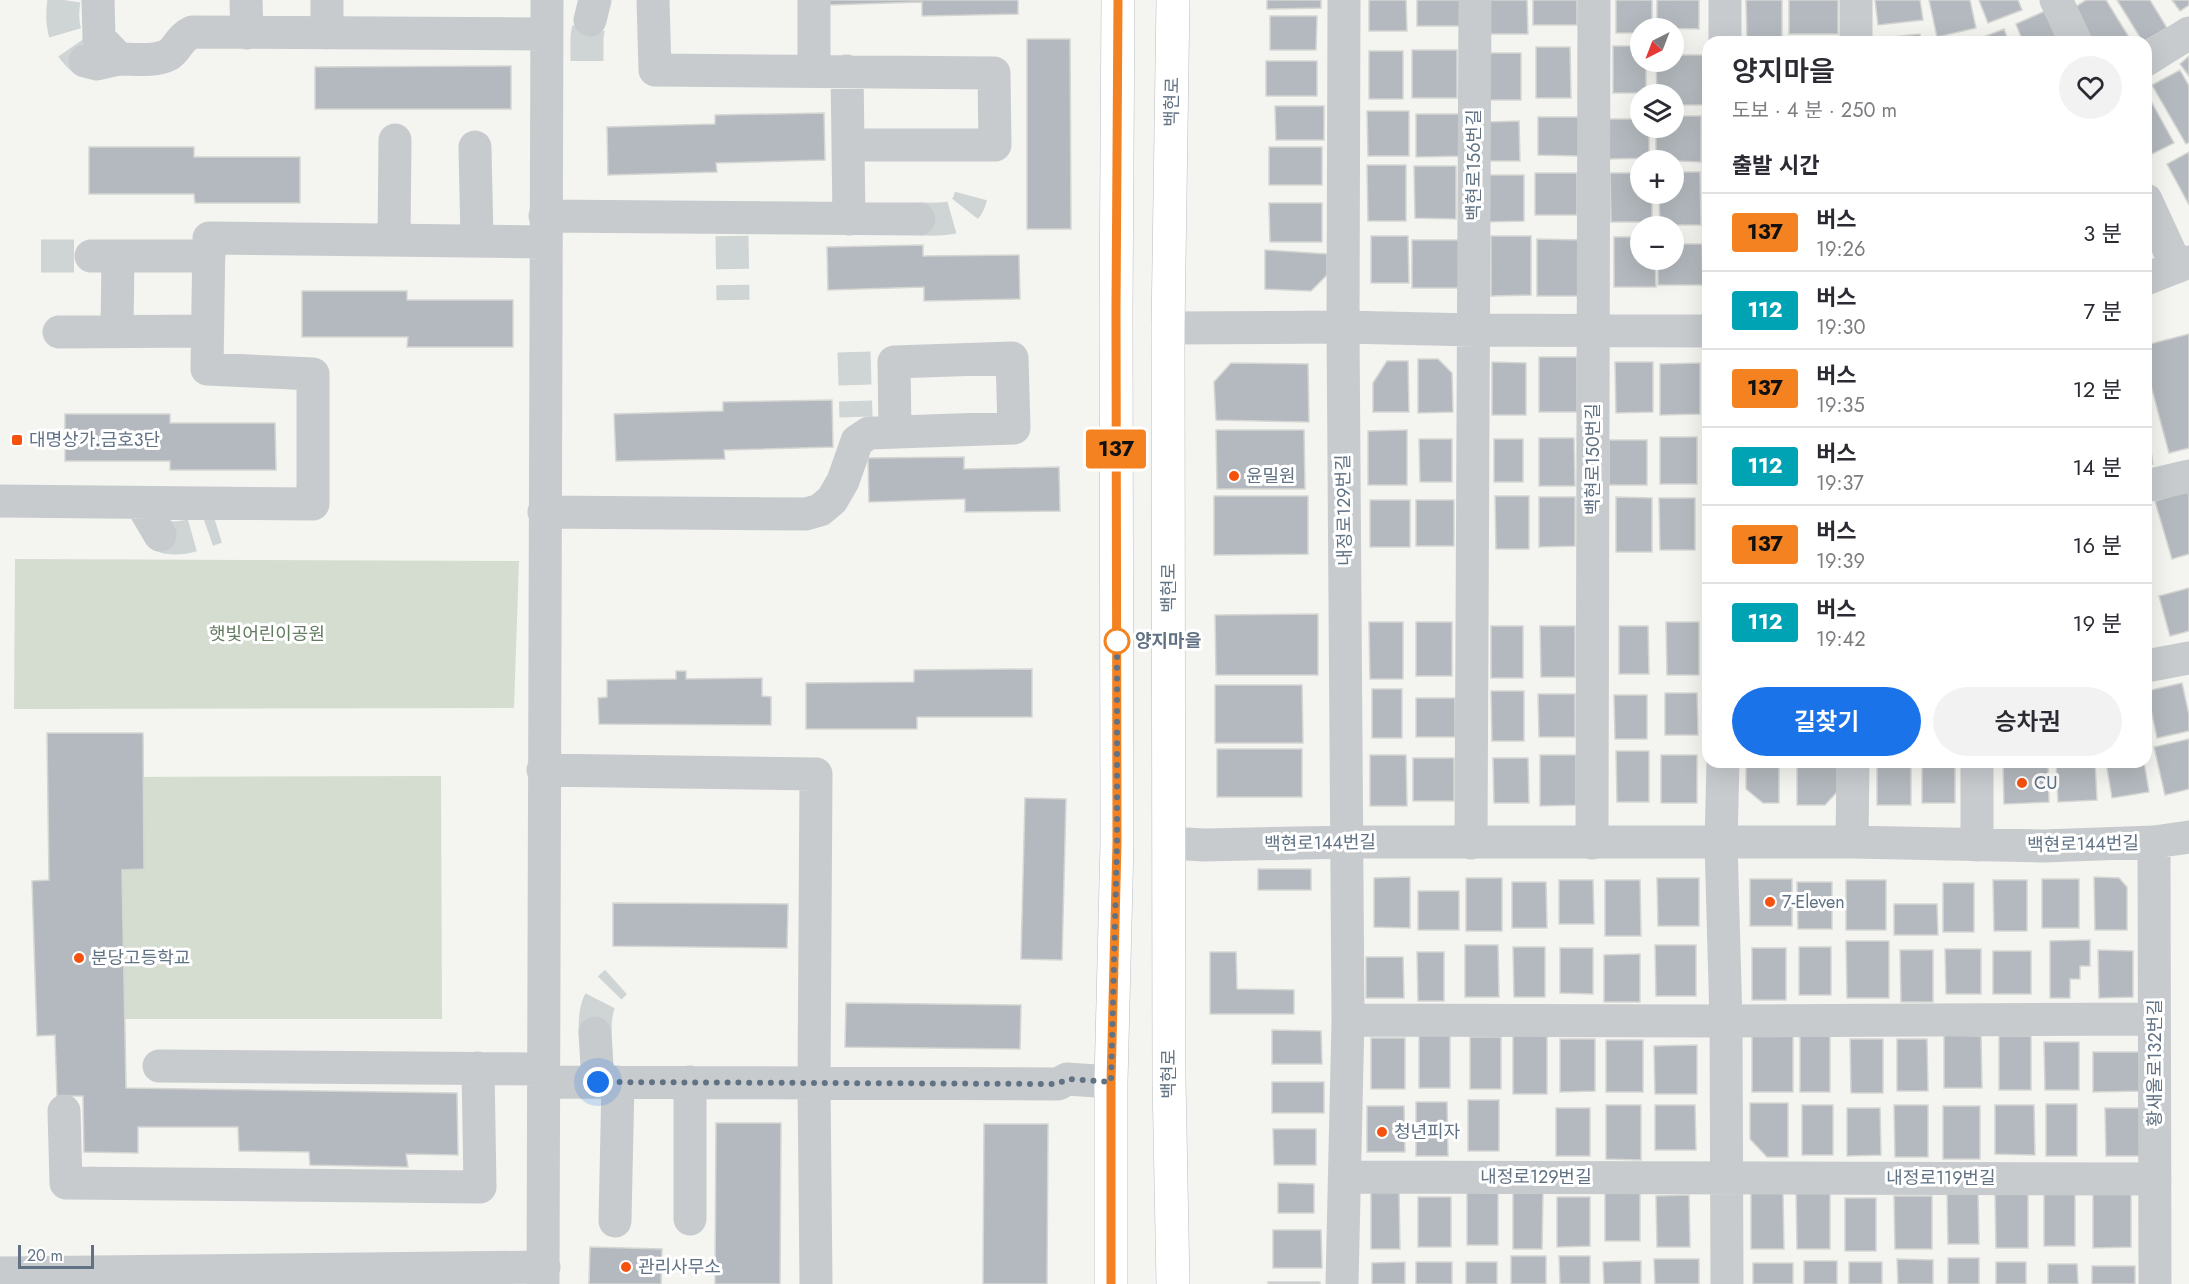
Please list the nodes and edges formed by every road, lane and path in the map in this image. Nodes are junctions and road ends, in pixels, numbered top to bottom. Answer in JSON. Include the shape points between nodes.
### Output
{"nodes":[{"id":1,"x":98,"y":0,"type":"edge"},
{"id":2,"x":246,"y":0,"type":"edge"},
{"id":3,"x":327,"y":0,"type":"edge"},
{"id":4,"x":547,"y":0,"type":"edge"},
{"id":5,"x":653,"y":0,"type":"edge"},
{"id":6,"x":814,"y":0,"type":"edge"},
{"id":7,"x":1118,"y":0,"type":"edge"},
{"id":8,"x":1173,"y":0,"type":"edge"},
{"id":9,"x":1344,"y":0,"type":"edge"},
{"id":10,"x":1475,"y":0,"type":"edge"},
{"id":11,"x":1594,"y":0,"type":"edge"},
{"id":12,"x":1725,"y":0,"type":"edge"},
{"id":13,"x":1856,"y":0,"type":"edge"},
{"id":14,"x":2056,"y":0,"type":"edge"},
{"id":15,"x":247,"y":33,"type":"junction"},
{"id":16,"x":327,"y":33,"type":"junction"},
{"id":17,"x":2189,"y":33,"type":"edge"},
{"id":18,"x":547,"y":34,"type":"junction"},
{"id":19,"x":1725,"y":36,"type":"edge"},
{"id":20,"x":1856,"y":36,"type":"edge"},
{"id":21,"x":2073,"y":36,"type":"edge"},
{"id":22,"x":2152,"y":56,"type":"edge"},
{"id":23,"x":119,"y":59,"type":"junction"},
{"id":24,"x":85,"y":61,"type":"dead end"},
{"id":25,"x":814,"y":70,"type":"junction"},
{"id":26,"x":847,"y":71,"type":"junction"},
{"id":27,"x":395,"y":140,"type":"dead end"},
{"id":28,"x":848,"y":145,"type":"junction"},
{"id":29,"x":475,"y":147,"type":"dead end"},
{"id":30,"x":2152,"y":210,"type":"edge"},
{"id":31,"x":849,"y":219,"type":"junction"},
{"id":32,"x":919,"y":219,"type":"tunnel mouth"},
{"id":33,"x":545,"y":229,"type":"junction"},
{"id":34,"x":394,"y":240,"type":"junction"},
{"id":35,"x":477,"y":241,"type":"junction"},
{"id":36,"x":209,"y":256,"type":"junction"},
{"id":37,"x":2183,"y":264,"type":"edge"},
{"id":38,"x":2152,"y":277,"type":"edge"},
{"id":39,"x":1343,"y":327,"type":"junction"},
{"id":40,"x":1168,"y":328,"type":"junction"},
{"id":41,"x":117,"y":330,"type":"junction"},
{"id":42,"x":1474,"y":330,"type":"junction"},
{"id":43,"x":1593,"y":330,"type":"junction"},
{"id":44,"x":1702,"y":330,"type":"edge"},
{"id":45,"x":207,"y":331,"type":"junction"},
{"id":46,"x":59,"y":332,"type":"dead end"},
{"id":47,"x":895,"y":432,"type":"dead end"},
{"id":48,"x":2189,"y":476,"type":"edge"},
{"id":49,"x":2152,"y":485,"type":"edge"},
{"id":50,"x":0,"y":501,"type":"edge"},
{"id":51,"x":141,"y":503,"type":"junction"},
{"id":52,"x":544,"y":512,"type":"junction"},
{"id":53,"x":160,"y":536,"type":"dead end"},
{"id":54,"x":2189,"y":658,"type":"edge"},
{"id":55,"x":2152,"y":665,"type":"edge"},
{"id":56,"x":1723,"y":768,"type":"edge"},
{"id":57,"x":1853,"y":768,"type":"edge"},
{"id":58,"x":1977,"y":768,"type":"edge"},
{"id":59,"x":543,"y":770,"type":"junction"},
{"id":60,"x":2189,"y":837,"type":"edge"},
{"id":61,"x":1348,"y":842,"type":"junction"},
{"id":62,"x":1852,"y":842,"type":"junction"},
{"id":63,"x":2154,"y":842,"type":"junction"},
{"id":64,"x":1169,"y":843,"type":"junction"},
{"id":65,"x":1471,"y":843,"type":"junction"},
{"id":66,"x":1592,"y":843,"type":"junction"},
{"id":67,"x":1721,"y":843,"type":"junction"},
{"id":68,"x":1977,"y":845,"type":"junction"},
{"id":69,"x":2154,"y":1019,"type":"junction"},
{"id":70,"x":1348,"y":1020,"type":"junction"},
{"id":71,"x":1726,"y":1022,"type":"junction"},
{"id":72,"x":595,"y":1033,"type":"tunnel mouth"},
{"id":73,"x":159,"y":1066,"type":"dead end"},
{"id":74,"x":478,"y":1068,"type":"junction"},
{"id":75,"x":542,"y":1075,"type":"junction"},
{"id":76,"x":608,"y":1082,"type":"junction"},
{"id":77,"x":690,"y":1082,"type":"junction"},
{"id":78,"x":1111,"y":1082,"type":"junction"},
{"id":79,"x":814,"y":1083,"type":"junction"},
{"id":80,"x":64,"y":1112,"type":"dead end"},
{"id":81,"x":1345,"y":1177,"type":"junction"},
{"id":82,"x":1727,"y":1178,"type":"junction"},
{"id":83,"x":2155,"y":1179,"type":"junction"},
{"id":84,"x":690,"y":1219,"type":"dead end"},
{"id":85,"x":615,"y":1221,"type":"dead end"},
{"id":86,"x":0,"y":1273,"type":"edge"},
{"id":87,"x":543,"y":1275,"type":"edge"},
{"id":88,"x":816,"y":1284,"type":"edge"},
{"id":89,"x":1111,"y":1284,"type":"edge"},
{"id":90,"x":1173,"y":1284,"type":"edge"},
{"id":91,"x":1342,"y":1284,"type":"edge"},
{"id":92,"x":1727,"y":1284,"type":"edge"},
{"id":93,"x":2155,"y":1284,"type":"edge"}],
"edges":[{"from":1,"to":23,"type":"street","via":[[99,38]]},
{"from":2,"to":15,"type":"street"},
{"from":3,"to":16,"type":"street"},
{"from":4,"to":18,"type":"street"},
{"from":5,"to":25,"type":"street","via":[[655,70]]},
{"from":6,"to":25,"type":"street"},
{"from":7,"to":78,"type":"main road","via":[[1117,843]]},
{"from":8,"to":40,"type":"main road","name":"백현로"},
{"from":9,"to":39,"type":"street","name":"내정로129번길"},
{"from":10,"to":42,"type":"street","name":"백현로156번길"},
{"from":11,"to":43,"type":"street"},
{"from":12,"to":19,"type":"street"},
{"from":13,"to":20,"type":"street"},
{"from":14,"to":21,"type":"street"},
{"from":15,"to":16,"type":"street"},
{"from":15,"to":23,"type":"street","via":[[192,32],[183,36],[169,55]]},
{"from":16,"to":18,"type":"street"},
{"from":17,"to":22,"type":"street"},
{"from":18,"to":33,"type":"street"},
{"from":23,"to":24,"type":"street","via":[[97,64]]},
{"from":25,"to":26,"type":"street"},
{"from":26,"to":28,"type":"street"},
{"from":26,"to":28,"type":"street","via":[[994,73],[995,145]]},
{"from":27,"to":34,"type":"street"},
{"from":28,"to":31,"type":"street"},
{"from":29,"to":35,"type":"street"},
{"from":30,"to":37,"type":"street"},
{"from":31,"to":32,"type":"street"},
{"from":31,"to":33,"type":"street","via":[[732,227]]},
{"from":33,"to":35,"type":"street"},
{"from":33,"to":52,"type":"street"},
{"from":34,"to":35,"type":"street"},
{"from":34,"to":36,"type":"street","via":[[209,238]]},
{"from":36,"to":41,"type":"street","via":[[105,256]]},
{"from":36,"to":45,"type":"street"},
{"from":37,"to":38,"type":"street"},
{"from":39,"to":40,"type":"street"},
{"from":39,"to":42,"type":"street"},
{"from":39,"to":61,"type":"street","name":"내정로129번길"},
{"from":40,"to":64,"type":"main road","name":"백현로"},
{"from":41,"to":45,"type":"street"},
{"from":41,"to":46,"type":"street"},
{"from":42,"to":43,"type":"street"},
{"from":42,"to":65,"type":"street"},
{"from":43,"to":44,"type":"street"},
{"from":43,"to":66,"type":"street","name":"백현로150번길"},
{"from":45,"to":51,"type":"street","via":[[207,369],[313,374],[313,504]]},
{"from":47,"to":52,"type":"street","via":[[869,433],[857,429],[843,481],[832,500],[820,510],[806,514]]},
{"from":48,"to":49,"type":"street"},
{"from":50,"to":51,"type":"street"},
{"from":51,"to":53,"type":"street"},
{"from":52,"to":59,"type":"street"},
{"from":54,"to":55,"type":"street"},
{"from":56,"to":67,"type":"street"},
{"from":57,"to":62,"type":"street"},
{"from":58,"to":68,"type":"street"},
{"from":59,"to":75,"type":"street"},
{"from":59,"to":79,"type":"street","via":[[816,774]]},
{"from":60,"to":63,"type":"street","name":"백현로144번길"},
{"from":61,"to":64,"type":"street","name":"백현로144번길"},
{"from":61,"to":65,"type":"street","name":"백현로144번길"},
{"from":61,"to":70,"type":"street","name":"내정로129번길"},
{"from":62,"to":67,"type":"street","name":"백현로144번길"},
{"from":62,"to":68,"type":"street","name":"백현로144번길"},
{"from":63,"to":68,"type":"street","name":"백현로144번길"},
{"from":63,"to":69,"type":"street","name":"황새울로132번길"},
{"from":64,"to":90,"type":"main road","name":"백현로"},
{"from":65,"to":66,"type":"street","name":"백현로144번길"},
{"from":66,"to":67,"type":"street","name":"백현로144번길"},
{"from":67,"to":71,"type":"street"},
{"from":69,"to":71,"type":"street"},
{"from":69,"to":83,"type":"street","name":"황새울로132번길"},
{"from":70,"to":71,"type":"street"},
{"from":70,"to":81,"type":"street","name":"내정로129번길"},
{"from":71,"to":82,"type":"street"},
{"from":72,"to":76,"type":"street"},
{"from":73,"to":74,"type":"street"},
{"from":74,"to":75,"type":"street"},
{"from":74,"to":80,"type":"street","via":[[480,1188],[66,1183]]},
{"from":75,"to":76,"type":"street"},
{"from":75,"to":87,"type":"street"},
{"from":76,"to":77,"type":"street"},
{"from":76,"to":85,"type":"street"},
{"from":77,"to":79,"type":"street"},
{"from":77,"to":84,"type":"street"},
{"from":78,"to":79,"type":"street","via":[[1067,1079],[1058,1084]]},
{"from":78,"to":89,"type":"main road"},
{"from":79,"to":88,"type":"street"},
{"from":81,"to":82,"type":"street","name":"내정로129번길"},
{"from":81,"to":91,"type":"street","name":"내정로129번길"},
{"from":82,"to":83,"type":"street","name":"내정로119번길"},
{"from":82,"to":92,"type":"street"},
{"from":83,"to":93,"type":"street","name":"황새울로132번길"},
{"from":86,"to":87,"type":"street"}]}
